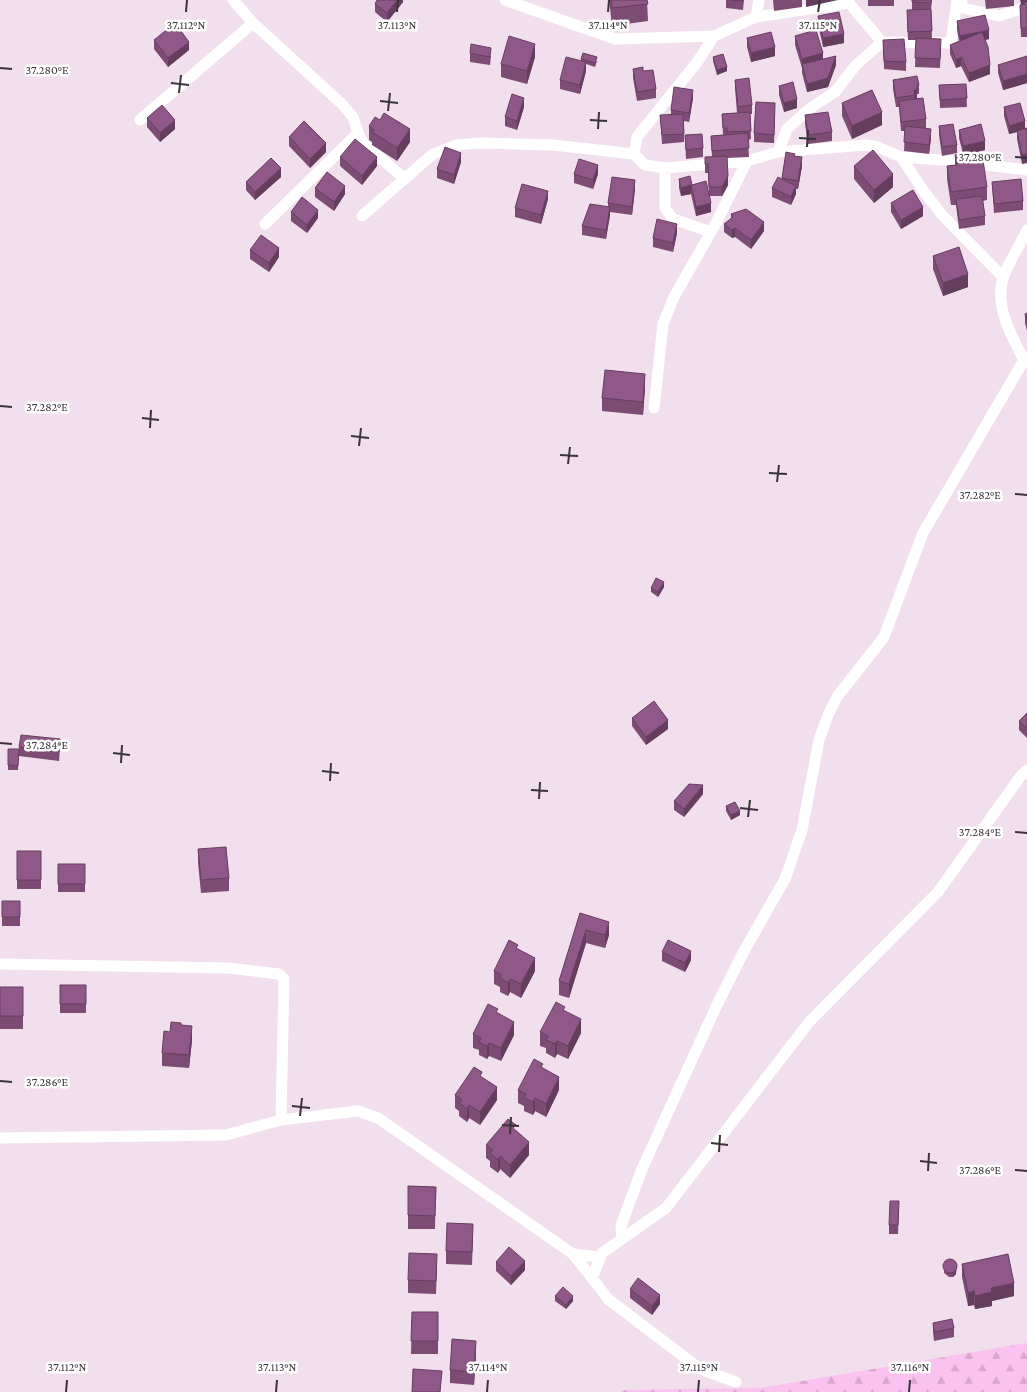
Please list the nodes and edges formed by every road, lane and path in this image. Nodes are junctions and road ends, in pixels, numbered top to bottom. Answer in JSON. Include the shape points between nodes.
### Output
{"nodes":[{"id":1,"x":233,"y":0,"type":"edge"},
{"id":2,"x":505,"y":0,"type":"edge"},
{"id":3,"x":759,"y":0,"type":"edge"},
{"id":4,"x":957,"y":0,"type":"edge"},
{"id":5,"x":961,"y":0,"type":"edge"},
{"id":6,"x":1027,"y":7,"type":"edge"},
{"id":7,"x":756,"y":17,"type":"junction"},
{"id":8,"x":253,"y":22,"type":"junction"},
{"id":9,"x":714,"y":36,"type":"junction"},
{"id":10,"x":882,"y":42,"type":"junction"},
{"id":11,"x":140,"y":120,"type":"dead end"},
{"id":12,"x":358,"y":133,"type":"junction"},
{"id":13,"x":778,"y":152,"type":"junction"},
{"id":14,"x":634,"y":154,"type":"junction"},
{"id":15,"x":901,"y":156,"type":"junction"},
{"id":16,"x":747,"y":161,"type":"junction"},
{"id":17,"x":665,"y":168,"type":"junction"},
{"id":18,"x":1027,"y":170,"type":"edge"},
{"id":19,"x":404,"y":179,"type":"junction"},
{"id":20,"x":362,"y":216,"type":"dead end"},
{"id":21,"x":265,"y":224,"type":"dead end"},
{"id":22,"x":1027,"y":230,"type":"edge"},
{"id":23,"x":711,"y":232,"type":"junction"},
{"id":24,"x":1003,"y":277,"type":"junction"},
{"id":25,"x":1025,"y":359,"type":"edge"},
{"id":26,"x":654,"y":408,"type":"dead end"},
{"id":27,"x":1027,"y":770,"type":"edge"},
{"id":28,"x":0,"y":964,"type":"edge"},
{"id":29,"x":281,"y":1120,"type":"junction"},
{"id":30,"x":0,"y":1138,"type":"edge"},
{"id":31,"x":622,"y":1238,"type":"junction"},
{"id":32,"x":573,"y":1254,"type":"junction"},
{"id":33,"x":600,"y":1257,"type":"junction"},
{"id":34,"x":592,"y":1278,"type":"junction"},
{"id":35,"x":736,"y":1382,"type":"dead end"}],
"edges":[{"from":1,"to":8,"type":"street"},
{"from":2,"to":9,"type":"street","via":[[615,39]]},
{"from":3,"to":7,"type":"street"},
{"from":4,"to":10,"type":"street","via":[[950,43]]},
{"from":5,"to":6,"type":"street","via":[[963,8],[999,16]]},
{"from":7,"to":9,"type":"street"},
{"from":7,"to":10,"type":"street","via":[[849,3]]},
{"from":8,"to":11,"type":"street"},
{"from":8,"to":12,"type":"street","via":[[342,104],[353,117]]},
{"from":9,"to":14,"type":"street","via":[[698,62],[637,137]]},
{"from":10,"to":13,"type":"street","via":[[856,65],[835,92],[787,129]]},
{"from":12,"to":19,"type":"street","via":[[363,143]]},
{"from":12,"to":21,"type":"street"},
{"from":13,"to":15,"type":"street","via":[[866,145]]},
{"from":13,"to":16,"type":"street"},
{"from":14,"to":17,"type":"street","via":[[645,165]]},
{"from":14,"to":19,"type":"street","via":[[553,145],[456,145],[433,154]]},
{"from":15,"to":18,"type":"street"},
{"from":15,"to":24,"type":"street","via":[[942,216]]},
{"from":16,"to":17,"type":"street"},
{"from":16,"to":23,"type":"street"},
{"from":17,"to":23,"type":"street","via":[[664,208],[673,219]]},
{"from":19,"to":20,"type":"street"},
{"from":22,"to":24,"type":"street"},
{"from":23,"to":26,"type":"street","via":[[674,297],[663,324]]},
{"from":24,"to":25,"type":"street","via":[[1000,302],[1008,329]]},
{"from":25,"to":31,"type":"street","via":[[923,533],[884,637],[837,698],[828,715],[819,740],[802,830],[786,879],[716,1007],[642,1168],[621,1226]]},
{"from":27,"to":31,"type":"street","via":[[938,892],[810,1021],[666,1208]]},
{"from":28,"to":29,"type":"street","via":[[228,968],[279,974],[284,979]]},
{"from":29,"to":30,"type":"street","via":[[226,1136]]},
{"from":29,"to":32,"type":"street","via":[[358,1111],[378,1118]]},
{"from":31,"to":33,"type":"street"},
{"from":32,"to":33,"type":"street"},
{"from":32,"to":34,"type":"street"},
{"from":33,"to":34,"type":"street"},
{"from":34,"to":35,"type":"street","via":[[608,1299],[700,1369]]}]}
